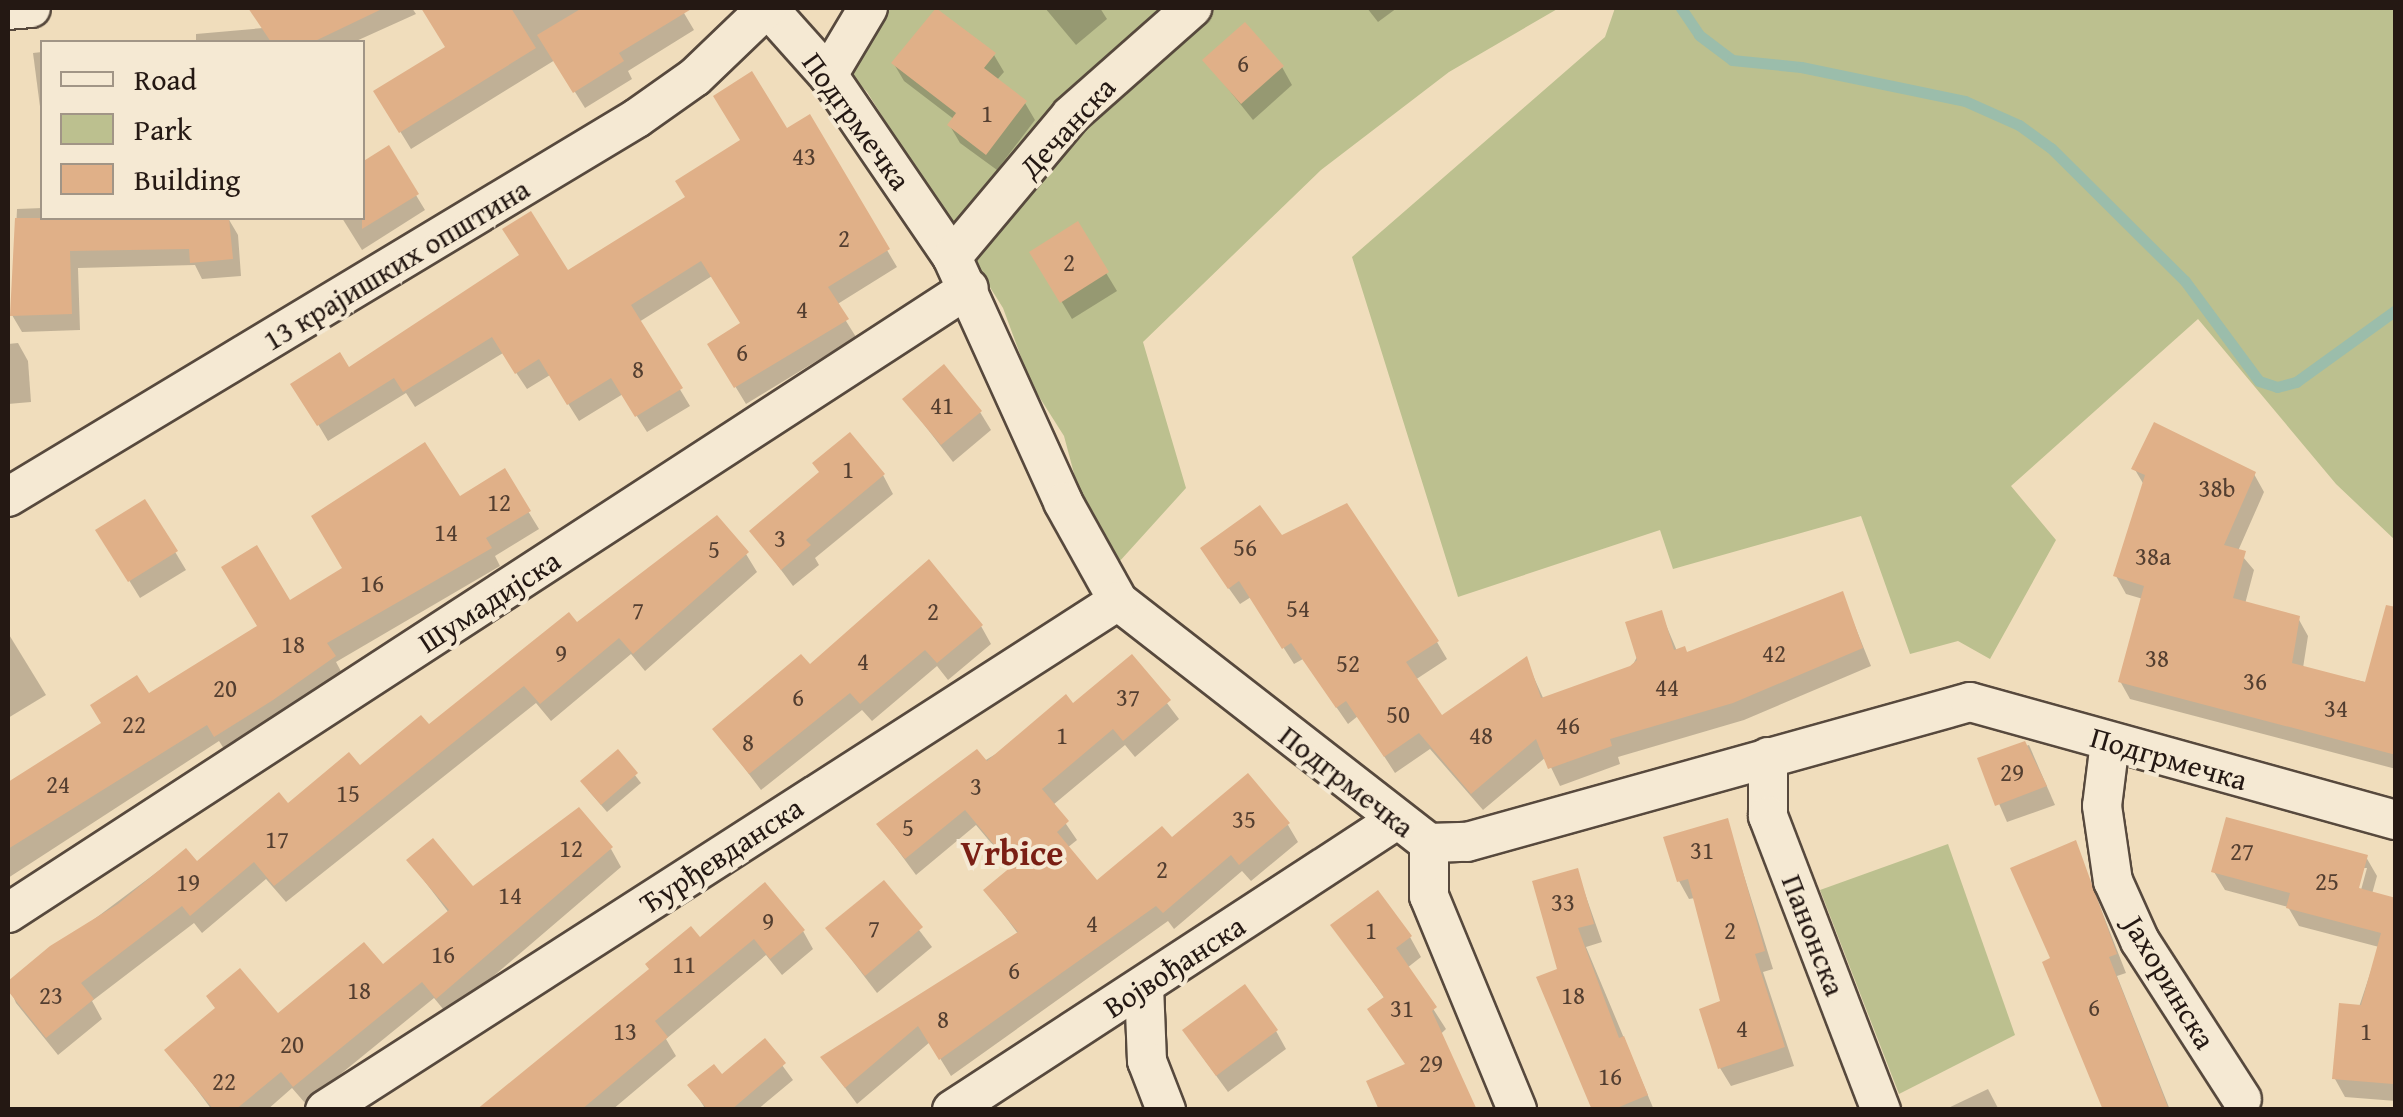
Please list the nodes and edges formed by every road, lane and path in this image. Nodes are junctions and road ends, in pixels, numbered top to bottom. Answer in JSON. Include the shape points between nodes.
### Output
{"nodes":[{"id":1,"x":31,"y":8,"type":"edge"},
{"id":2,"x":768,"y":8,"type":"edge"},
{"id":3,"x":868,"y":8,"type":"edge"},
{"id":4,"x":1192,"y":8,"type":"edge"},
{"id":5,"x":8,"y":10,"type":"edge"},
{"id":6,"x":828,"y":75,"type":"junction"},
{"id":7,"x":961,"y":272,"type":"junction"},
{"id":8,"x":10,"y":494,"type":"edge"},
{"id":9,"x":1118,"y":601,"type":"junction"},
{"id":10,"x":2110,"y":742,"type":"junction"},
{"id":11,"x":1768,"y":757,"type":"junction"},
{"id":12,"x":2396,"y":820,"type":"edge"},
{"id":13,"x":1396,"y":822,"type":"junction"},
{"id":14,"x":1429,"y":843,"type":"junction"},
{"id":15,"x":8,"y":912,"type":"edge"},
{"id":16,"x":1144,"y":986,"type":"junction"},
{"id":17,"x":2242,"y":1099,"type":"dead end"},
{"id":18,"x":324,"y":1110,"type":"edge"},
{"id":19,"x":952,"y":1110,"type":"edge"},
{"id":20,"x":1166,"y":1110,"type":"edge"},
{"id":21,"x":1517,"y":1110,"type":"edge"},
{"id":22,"x":1881,"y":1110,"type":"edge"}],
"edges":[{"from":1,"to":5,"type":"street"},
{"from":2,"to":6,"type":"street","name":"Подгрмечка"},
{"from":2,"to":8,"type":"street","name":"13 крајишких општина","via":[[695,78],[638,118]]},
{"from":3,"to":6,"type":"street"},
{"from":4,"to":7,"type":"street","name":"Дечанска","via":[[1071,115]]},
{"from":6,"to":7,"type":"street","name":"Подгрмечка"},
{"from":7,"to":9,"type":"street","name":"Подгрмечка","via":[[1064,502]]},
{"from":7,"to":15,"type":"street","name":"Шумадијска"},
{"from":9,"to":13,"type":"street","name":"Подгрмечка"},
{"from":9,"to":18,"type":"street","name":"Ђурђевданска"},
{"from":10,"to":11,"type":"street","name":"Подгрмечка","via":[[1970,702]]},
{"from":10,"to":12,"type":"street","name":"Подгрмечка"},
{"from":10,"to":17,"type":"street","name":"Јахоринска","via":[[2102,806],[2113,882],[2140,941]]},
{"from":11,"to":14,"type":"street","name":"Подгрмечка","via":[[1466,842]]},
{"from":11,"to":22,"type":"street","name":"Панонска","via":[[1768,816]]},
{"from":13,"to":14,"type":"street","name":"Подгрмечка"},
{"from":13,"to":16,"type":"street","name":"Војвођанска"},
{"from":14,"to":21,"type":"street","via":[[1428,896]]},
{"from":16,"to":19,"type":"street","name":"Војвођанска"},
{"from":16,"to":20,"type":"street","via":[[1147,1061]]}]}
